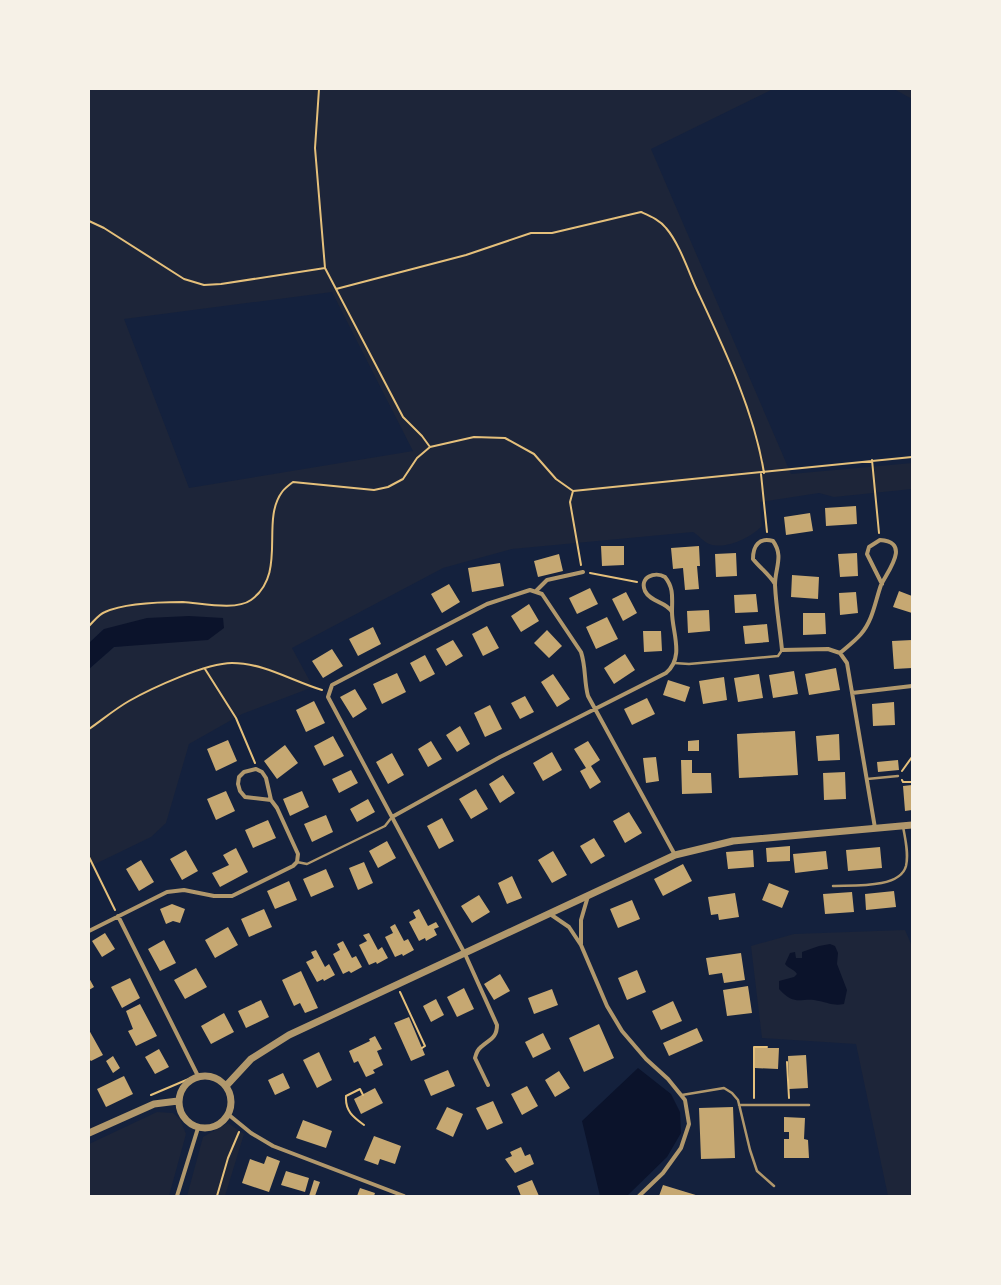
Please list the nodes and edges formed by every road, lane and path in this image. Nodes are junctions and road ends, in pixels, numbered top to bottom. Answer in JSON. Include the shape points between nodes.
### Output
{"nodes":[{"id":1,"x":319,"y":89,"type":"edge"},
{"id":2,"x":89,"y":220,"type":"edge"},
{"id":3,"x":325,"y":268,"type":"junction"},
{"id":4,"x":336,"y":289,"type":"junction"},
{"id":5,"x":430,"y":447,"type":"junction"},
{"id":6,"x":912,"y":457,"type":"edge"},
{"id":7,"x":872,"y":460,"type":"junction"},
{"id":8,"x":762,"y":473,"type":"junction"},
{"id":9,"x":573,"y":491,"type":"junction"},
{"id":10,"x":766,"y":539,"type":"junction"},
{"id":11,"x":880,"y":540,"type":"junction"},
{"id":12,"x":583,"y":572,"type":"junction"},
{"id":13,"x":644,"y":584,"type":"junction"},
{"id":14,"x":775,"y":584,"type":"junction"},
{"id":15,"x":882,"y":584,"type":"junction"},
{"id":16,"x":536,"y":591,"type":"junction"},
{"id":17,"x":672,"y":612,"type":"junction"},
{"id":18,"x":89,"y":626,"type":"edge"},
{"id":19,"x":782,"y":650,"type":"junction"},
{"id":20,"x":840,"y":653,"type":"junction"},
{"id":21,"x":674,"y":662,"type":"junction"},
{"id":22,"x":205,"y":669,"type":"junction"},
{"id":23,"x":912,"y":686,"type":"edge"},
{"id":24,"x":329,"y":691,"type":"junction"},
{"id":25,"x":852,"y":693,"type":"junction"},
{"id":26,"x":594,"y":709,"type":"junction"},
{"id":27,"x":89,"y":729,"type":"edge"},
{"id":28,"x":912,"y":757,"type":"edge"},
{"id":29,"x":256,"y":769,"type":"junction"},
{"id":30,"x":898,"y":776,"type":"joint"},
{"id":31,"x":866,"y":779,"type":"junction"},
{"id":32,"x":271,"y":800,"type":"junction"},
{"id":33,"x":392,"y":817,"type":"junction"},
{"id":34,"x":912,"y":825,"type":"edge"},
{"id":35,"x":903,"y":826,"type":"junction"},
{"id":36,"x":875,"y":828,"type":"junction"},
{"id":37,"x":675,"y":855,"type":"junction"},
{"id":38,"x":89,"y":857,"type":"edge"},
{"id":39,"x":298,"y":862,"type":"junction"},
{"id":40,"x":833,"y":886,"type":"dead end"},
{"id":41,"x":588,"y":896,"type":"junction"},
{"id":42,"x":550,"y":914,"type":"junction"},
{"id":43,"x":118,"y":916,"type":"junction"},
{"id":44,"x":89,"y":931,"type":"edge"},
{"id":45,"x":582,"y":945,"type":"junction"},
{"id":46,"x":464,"y":954,"type":"junction"},
{"id":47,"x":397,"y":985,"type":"junction"},
{"id":48,"x":767,"y":1047,"type":"dead end"},
{"id":49,"x":422,"y":1048,"type":"dead end"},
{"id":50,"x":787,"y":1062,"type":"dead end"},
{"id":51,"x":198,"y":1076,"type":"junction"},
{"id":52,"x":488,"y":1085,"type":"dead end"},
{"id":53,"x":226,"y":1086,"type":"junction"},
{"id":54,"x":150,"y":1095,"type":"dead end"},
{"id":55,"x":363,"y":1095,"type":"dead end"},
{"id":56,"x":681,"y":1095,"type":"junction"},
{"id":57,"x":178,"y":1101,"type":"junction"},
{"id":58,"x":739,"y":1105,"type":"junction"},
{"id":59,"x":754,"y":1105,"type":"junction"},
{"id":60,"x":789,"y":1105,"type":"junction"},
{"id":61,"x":809,"y":1105,"type":"dead end"},
{"id":62,"x":229,"y":1115,"type":"junction"},
{"id":63,"x":241,"y":1125,"type":"junction"},
{"id":64,"x":364,"y":1125,"type":"dead end"},
{"id":65,"x":198,"y":1128,"type":"junction"},
{"id":66,"x":89,"y":1133,"type":"edge"},
{"id":67,"x":774,"y":1186,"type":"dead end"},
{"id":68,"x":177,"y":1196,"type":"edge"},
{"id":69,"x":217,"y":1196,"type":"edge"},
{"id":70,"x":404,"y":1196,"type":"edge"},
{"id":71,"x":639,"y":1196,"type":"edge"}],
"edges":[{"from":1,"to":3,"type":"path","via":[[315,148]]},
{"from":2,"to":3,"type":"path","via":[[173,273],[194,283],[221,284]]},
{"from":3,"to":4,"type":"path"},
{"from":4,"to":5,"type":"path","via":[[403,417]]},
{"from":4,"to":8,"type":"path","via":[[466,255],[531,233],[552,233],[641,212],[667,228],[682,257],[721,342],[748,414],[761,456]]},
{"from":5,"to":9,"type":"path","via":[[474,437],[505,438],[534,454],[556,479]]},
{"from":5,"to":18,"type":"path","via":[[416,458],[403,479],[388,487],[374,490],[293,482],[281,492],[274,510],[272,556],[266,585],[250,600],[228,606],[182,602],[128,606],[104,612]]},
{"from":6,"to":7,"type":"path"},
{"from":7,"to":8,"type":"path"},
{"from":7,"to":11,"type":"path"},
{"from":8,"to":9,"type":"path"},
{"from":8,"to":10,"type":"path"},
{"from":9,"to":12,"type":"path","via":[[570,502]]},
{"from":10,"to":14,"type":"street","via":[[772,541],[779,553]]},
{"from":10,"to":14,"type":"street","via":[[755,546],[753,559]]},
{"from":11,"to":15,"type":"street","via":[[869,547],[867,554]]},
{"from":11,"to":15,"type":"street","via":[[891,543],[896,556]]},
{"from":12,"to":13,"type":"path"},
{"from":12,"to":16,"type":"street","via":[[547,580]]},
{"from":13,"to":17,"type":"street","via":[[644,590],[652,599],[670,608]]},
{"from":13,"to":17,"type":"street","via":[[650,575],[655,573],[665,576],[672,589]]},
{"from":14,"to":19,"type":"street"},
{"from":15,"to":20,"type":"street","via":[[869,621],[861,634]]},
{"from":16,"to":24,"type":"street","via":[[530,590],[487,604],[332,685]]},
{"from":16,"to":26,"type":"street","via":[[542,594],[581,652],[584,661],[584,682]]},
{"from":17,"to":21,"type":"street","via":[[676,636]]},
{"from":19,"to":20,"type":"street","via":[[828,649]]},
{"from":19,"to":21,"type":"lane","via":[[778,656],[689,664]]},
{"from":20,"to":25,"type":"street","via":[[847,663]]},
{"from":21,"to":26,"type":"street","via":[[666,673]]},
{"from":22,"to":24,"type":"path","via":[[231,663],[255,666]]},
{"from":22,"to":27,"type":"path","via":[[178,678],[129,701]]},
{"from":22,"to":29,"type":"path","via":[[236,718],[255,758]]},
{"from":23,"to":25,"type":"street"},
{"from":24,"to":33,"type":"street","via":[[328,697]]},
{"from":25,"to":31,"type":"street"},
{"from":26,"to":33,"type":"street"},
{"from":26,"to":37,"type":"street"},
{"from":28,"to":30,"type":"path"},
{"from":29,"to":32,"type":"street","via":[[266,778]]},
{"from":29,"to":32,"type":"street","via":[[244,772],[239,777],[240,791],[245,797]]},
{"from":30,"to":31,"type":"lane"},
{"from":31,"to":36,"type":"street"},
{"from":32,"to":39,"type":"street","via":[[294,844]]},
{"from":33,"to":39,"type":"lane","via":[[385,826],[307,864]]},
{"from":33,"to":46,"type":"street"},
{"from":34,"to":35,"type":"street"},
{"from":35,"to":36,"type":"street"},
{"from":35,"to":40,"type":"lane","via":[[907,856],[906,866],[900,876],[884,883]]},
{"from":36,"to":37,"type":"street","via":[[733,841]]},
{"from":37,"to":41,"type":"street"},
{"from":38,"to":43,"type":"path"},
{"from":39,"to":43,"type":"street","via":[[232,896],[174,890]]},
{"from":41,"to":42,"type":"street"},
{"from":41,"to":45,"type":"street","via":[[581,920]]},
{"from":42,"to":45,"type":"street","via":[[569,927]]},
{"from":42,"to":46,"type":"street"},
{"from":43,"to":44,"type":"street"},
{"from":43,"to":51,"type":"street"},
{"from":45,"to":56,"type":"street","via":[[607,1006],[622,1031]]},
{"from":46,"to":47,"type":"street"},
{"from":46,"to":52,"type":"street","via":[[497,1025],[497,1032],[492,1040],[479,1047],[475,1058]]},
{"from":47,"to":49,"type":"path","via":[[426,1046]]},
{"from":47,"to":53,"type":"street","via":[[267,1047],[251,1059]]},
{"from":48,"to":59,"type":"path","via":[[754,1047]]},
{"from":50,"to":60,"type":"path"},
{"from":51,"to":53,"type":"street","via":[[213,1077]]},
{"from":51,"to":54,"type":"path"},
{"from":51,"to":57,"type":"street","via":[[181,1090]]},
{"from":53,"to":62,"type":"street","via":[[231,1095]]},
{"from":55,"to":64,"type":"path","via":[[360,1089],[351,1093],[346,1096],[345,1104],[352,1116]]},
{"from":56,"to":58,"type":"lane","via":[[724,1088],[732,1093]]},
{"from":56,"to":71,"type":"street","via":[[685,1100],[689,1124],[681,1148],[663,1173]]},
{"from":57,"to":65,"type":"street","via":[[184,1118]]},
{"from":57,"to":66,"type":"street","via":[[154,1104]]},
{"from":58,"to":59,"type":"lane"},
{"from":58,"to":67,"type":"lane","via":[[757,1171]]},
{"from":59,"to":60,"type":"lane"},
{"from":60,"to":61,"type":"lane"},
{"from":62,"to":63,"type":"street"},
{"from":62,"to":65,"type":"street","via":[[216,1127]]},
{"from":63,"to":69,"type":"path"},
{"from":63,"to":70,"type":"street","via":[[273,1146]]},
{"from":65,"to":68,"type":"street"}]}
